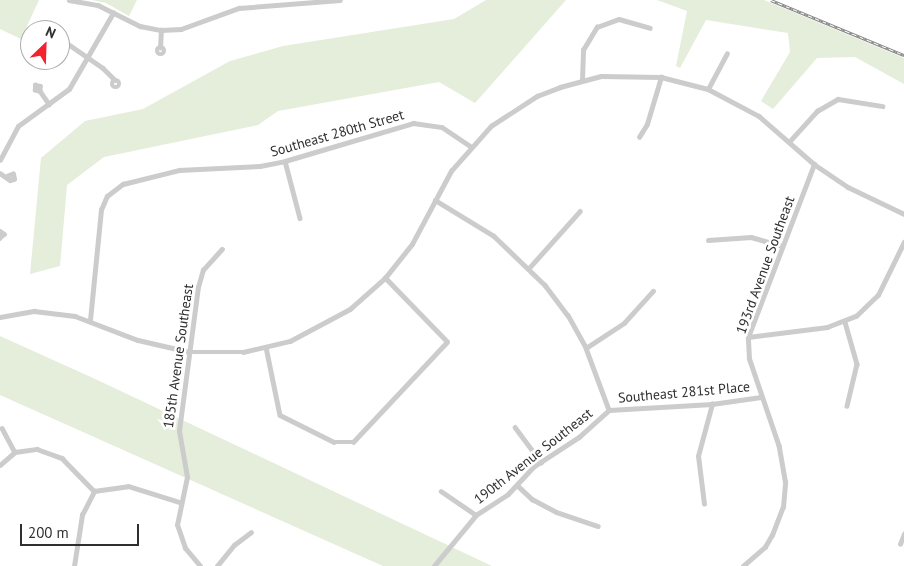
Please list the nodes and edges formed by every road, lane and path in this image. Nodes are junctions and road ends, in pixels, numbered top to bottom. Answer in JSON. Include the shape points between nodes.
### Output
{"nodes":[{"id":1,"x":69,"y":0,"type":"edge"},
{"id":2,"x":247,"y":0,"type":"edge"},
{"id":3,"x":340,"y":0,"type":"edge"},
{"id":4,"x":322,"y":1,"type":"edge"},
{"id":5,"x":247,"y":7,"type":"junction"},
{"id":6,"x":113,"y":13,"type":"junction"},
{"id":7,"x":650,"y":28,"type":"dead end"},
{"id":8,"x":160,"y":30,"type":"junction"},
{"id":9,"x":70,"y":45,"type":"edge"},
{"id":10,"x":160,"y":48,"type":"dead end"},
{"id":11,"x":727,"y":54,"type":"dead end"},
{"id":12,"x":88,"y":57,"type":"junction"},
{"id":13,"x":661,"y":77,"type":"junction"},
{"id":14,"x":115,"y":80,"type":"dead end"},
{"id":15,"x":582,"y":80,"type":"junction"},
{"id":16,"x":708,"y":89,"type":"junction"},
{"id":17,"x":40,"y":91,"type":"dead end"},
{"id":18,"x":49,"y":104,"type":"junction"},
{"id":19,"x":882,"y":106,"type":"dead end"},
{"id":20,"x":639,"y":137,"type":"dead end"},
{"id":21,"x":789,"y":142,"type":"junction"},
{"id":22,"x":470,"y":146,"type":"junction"},
{"id":23,"x":0,"y":160,"type":"edge"},
{"id":24,"x":285,"y":161,"type":"junction"},
{"id":25,"x":814,"y":164,"type":"junction"},
{"id":26,"x":0,"y":173,"type":"edge"},
{"id":27,"x":8,"y":176,"type":"dead end"},
{"id":28,"x":435,"y":200,"type":"junction"},
{"id":29,"x":580,"y":211,"type":"dead end"},
{"id":30,"x":904,"y":214,"type":"edge"},
{"id":31,"x":300,"y":218,"type":"dead end"},
{"id":32,"x":0,"y":231,"type":"edge"},
{"id":33,"x":0,"y":238,"type":"edge"},
{"id":34,"x":708,"y":240,"type":"dead end"},
{"id":35,"x":904,"y":242,"type":"edge"},
{"id":36,"x":782,"y":246,"type":"junction"},
{"id":37,"x":222,"y":249,"type":"dead end"},
{"id":38,"x":529,"y":268,"type":"junction"},
{"id":39,"x":386,"y":278,"type":"junction"},
{"id":40,"x":653,"y":291,"type":"dead end"},
{"id":41,"x":0,"y":317,"type":"edge"},
{"id":42,"x":90,"y":320,"type":"junction"},
{"id":43,"x":845,"y":322,"type":"junction"},
{"id":44,"x":748,"y":337,"type":"junction"},
{"id":45,"x":266,"y":347,"type":"junction"},
{"id":46,"x":586,"y":348,"type":"junction"},
{"id":47,"x":190,"y":352,"type":"junction"},
{"id":48,"x":761,"y":397,"type":"junction"},
{"id":49,"x":712,"y":404,"type":"junction"},
{"id":50,"x":847,"y":406,"type":"dead end"},
{"id":51,"x":609,"y":410,"type":"junction"},
{"id":52,"x":515,"y":427,"type":"dead end"},
{"id":53,"x":2,"y":428,"type":"dead end"},
{"id":54,"x":15,"y":452,"type":"junction"},
{"id":55,"x":541,"y":462,"type":"junction"},
{"id":56,"x":0,"y":465,"type":"edge"},
{"id":57,"x":516,"y":485,"type":"junction"},
{"id":58,"x":441,"y":491,"type":"dead end"},
{"id":59,"x":94,"y":492,"type":"junction"},
{"id":60,"x":180,"y":502,"type":"junction"},
{"id":61,"x":704,"y":504,"type":"dead end"},
{"id":62,"x":476,"y":515,"type":"junction"},
{"id":63,"x":598,"y":526,"type":"dead end"},
{"id":64,"x":250,"y":532,"type":"dead end"},
{"id":65,"x":904,"y":534,"type":"edge"},
{"id":66,"x":900,"y":544,"type":"dead end"},
{"id":67,"x":74,"y":566,"type":"edge"},
{"id":68,"x":200,"y":566,"type":"edge"},
{"id":69,"x":217,"y":566,"type":"edge"},
{"id":70,"x":434,"y":566,"type":"edge"},
{"id":71,"x":743,"y":566,"type":"edge"}],
"edges":[{"from":1,"to":6,"type":"street","via":[[98,5]]},
{"from":2,"to":5,"type":"street"},
{"from":3,"to":4,"type":"street"},
{"from":4,"to":5,"type":"street"},
{"from":5,"to":8,"type":"street","via":[[228,10],[182,29]]},
{"from":6,"to":8,"type":"street","via":[[140,26]]},
{"from":6,"to":12,"type":"street"},
{"from":7,"to":15,"type":"street","via":[[618,19],[597,27],[583,50]]},
{"from":8,"to":10,"type":"street"},
{"from":9,"to":12,"type":"street"},
{"from":11,"to":16,"type":"street"},
{"from":12,"to":14,"type":"street"},
{"from":12,"to":18,"type":"street","via":[[69,89]]},
{"from":13,"to":15,"type":"street","via":[[629,75]]},
{"from":13,"to":16,"type":"street"},
{"from":13,"to":20,"type":"street","via":[[647,124]]},
{"from":15,"to":22,"type":"street","via":[[537,96],[491,126]]},
{"from":16,"to":21,"type":"street","via":[[744,106]]},
{"from":17,"to":18,"type":"street"},
{"from":18,"to":23,"type":"street","via":[[18,126]]},
{"from":19,"to":21,"type":"street","via":[[838,99],[817,111]]},
{"from":21,"to":25,"type":"street"},
{"from":22,"to":24,"type":"street","name":"Southeast 280th Street","via":[[450,131],[419,123],[385,129]]},
{"from":22,"to":28,"type":"street"},
{"from":24,"to":31,"type":"street"},
{"from":24,"to":42,"type":"street","name":"Southeast 280th Street","via":[[178,170],[116,188],[107,196],[101,210]]},
{"from":25,"to":30,"type":"street","via":[[848,187]]},
{"from":25,"to":36,"type":"street","name":"193rd Avenue Southeast"},
{"from":26,"to":27,"type":"street"},
{"from":28,"to":38,"type":"street","via":[[494,236]]},
{"from":28,"to":39,"type":"street","via":[[412,244]]},
{"from":29,"to":38,"type":"street"},
{"from":32,"to":33,"type":"street","via":[[4,235]]},
{"from":34,"to":36,"type":"street","via":[[751,237]]},
{"from":35,"to":43,"type":"street","via":[[878,295],[866,309]]},
{"from":36,"to":44,"type":"street","name":"193rd Avenue Southeast"},
{"from":37,"to":47,"type":"street","name":"185th Avenue Southeast","via":[[210,260],[201,277]]},
{"from":38,"to":46,"type":"street","via":[[568,315]]},
{"from":39,"to":45,"type":"street","via":[[350,309],[325,325],[290,341]]},
{"from":39,"to":45,"type":"street","via":[[447,342],[353,442],[334,442],[280,415]]},
{"from":40,"to":46,"type":"street","via":[[624,323]]},
{"from":41,"to":42,"type":"street","via":[[34,311]]},
{"from":42,"to":47,"type":"street","via":[[138,340]]},
{"from":43,"to":44,"type":"street"},
{"from":43,"to":50,"type":"street","via":[[857,364]]},
{"from":44,"to":48,"type":"street","name":"193rd Avenue Southeast","via":[[749,359]]},
{"from":45,"to":47,"type":"street","via":[[243,352]]},
{"from":46,"to":51,"type":"street"},
{"from":47,"to":60,"type":"street","name":"185th Avenue Southeast","via":[[179,431],[186,471]]},
{"from":48,"to":49,"type":"street","name":"Southeast 281st Place"},
{"from":48,"to":71,"type":"street","name":"193rd Avenue Southeast","via":[[783,460],[785,494],[768,543]]},
{"from":49,"to":51,"type":"street","name":"Southeast 281st Place"},
{"from":49,"to":61,"type":"street","via":[[698,456]]},
{"from":51,"to":55,"type":"street","name":"190th Avenue Southeast","via":[[579,437]]},
{"from":52,"to":55,"type":"street"},
{"from":53,"to":54,"type":"street"},
{"from":54,"to":56,"type":"street"},
{"from":54,"to":59,"type":"street","via":[[29,448],[54,454]]},
{"from":55,"to":57,"type":"street","name":"190th Avenue Southeast"},
{"from":57,"to":62,"type":"street","name":"190th Avenue Southeast"},
{"from":57,"to":63,"type":"street","via":[[532,499],[556,512]]},
{"from":58,"to":62,"type":"street"},
{"from":59,"to":60,"type":"street","via":[[128,486]]},
{"from":59,"to":67,"type":"street","via":[[82,515]]},
{"from":60,"to":68,"type":"street","name":"185th Avenue Southeast","via":[[177,525],[181,540]]},
{"from":62,"to":70,"type":"street","name":"190th Avenue Southeast"},
{"from":64,"to":69,"type":"street"},
{"from":65,"to":66,"type":"street"}]}
